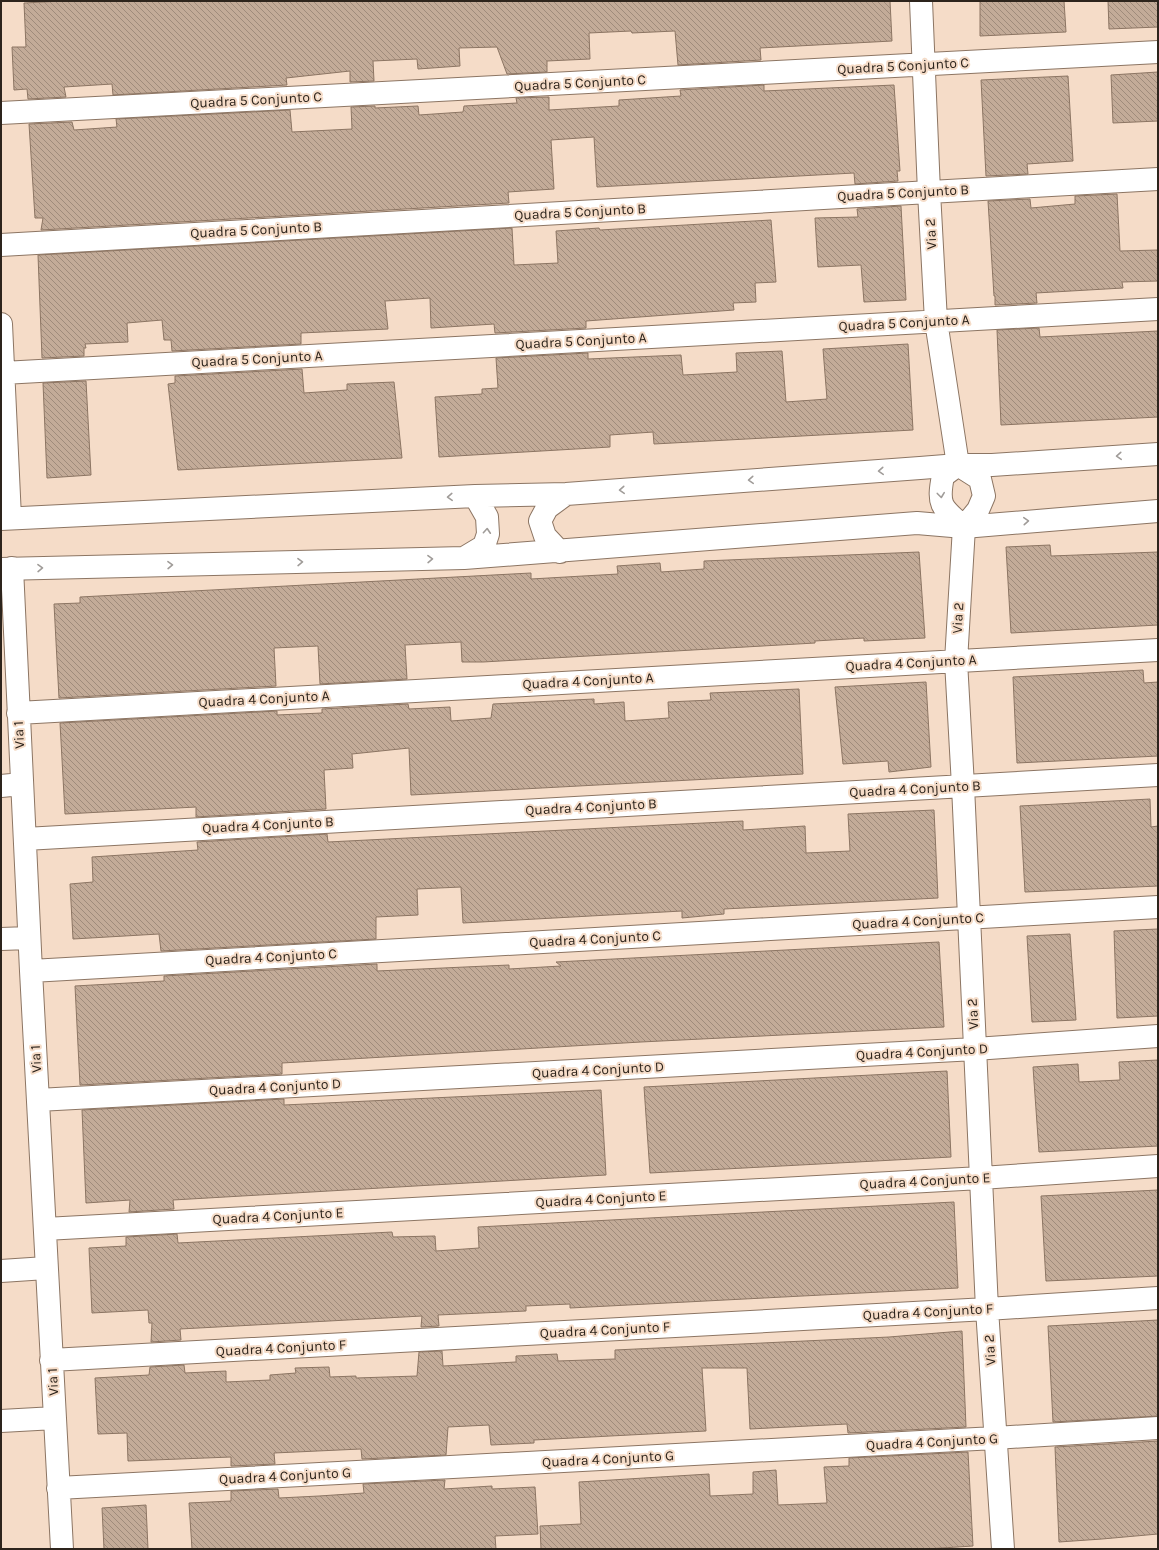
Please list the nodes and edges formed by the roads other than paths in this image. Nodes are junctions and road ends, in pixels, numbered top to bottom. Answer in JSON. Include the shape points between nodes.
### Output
{"nodes":[{"id":1,"x":921,"y":1,"type":"edge"},
{"id":2,"x":1158,"y":52,"type":"edge"},
{"id":3,"x":924,"y":66,"type":"junction"},
{"id":4,"x":1,"y":113,"type":"edge"},
{"id":5,"x":1158,"y":179,"type":"edge"},
{"id":6,"x":929,"y":192,"type":"junction"},
{"id":7,"x":1,"y":245,"type":"edge"},
{"id":8,"x":1158,"y":309,"type":"edge"},
{"id":9,"x":936,"y":321,"type":"junction"},
{"id":10,"x":1,"y":324,"type":"edge"},
{"id":11,"x":3,"y":372,"type":"junction"},
{"id":12,"x":1158,"y":454,"type":"edge"},
{"id":13,"x":958,"y":465,"type":"junction"},
{"id":14,"x":566,"y":494,"type":"junction"},
{"id":15,"x":475,"y":496,"type":"junction"},
{"id":16,"x":1158,"y":511,"type":"edge"},
{"id":17,"x":5,"y":518,"type":"edge"},
{"id":18,"x":964,"y":527,"type":"junction"},
{"id":19,"x":560,"y":552,"type":"junction"},
{"id":20,"x":464,"y":558,"type":"junction"},
{"id":21,"x":6,"y":569,"type":"edge"},
{"id":22,"x":1158,"y":650,"type":"edge"},
{"id":23,"x":956,"y":661,"type":"junction"},
{"id":24,"x":18,"y":713,"type":"junction"},
{"id":25,"x":1158,"y":775,"type":"edge"},
{"id":26,"x":11,"y":785,"type":"edge"},
{"id":27,"x":963,"y":786,"type":"junction"},
{"id":28,"x":25,"y":839,"type":"junction"},
{"id":29,"x":1158,"y":907,"type":"edge"},
{"id":30,"x":969,"y":918,"type":"junction"},
{"id":31,"x":30,"y":938,"type":"junction"},
{"id":32,"x":1,"y":939,"type":"edge"},
{"id":33,"x":31,"y":970,"type":"junction"},
{"id":34,"x":1158,"y":1036,"type":"edge"},
{"id":35,"x":975,"y":1049,"type":"junction"},
{"id":36,"x":38,"y":1100,"type":"junction"},
{"id":37,"x":1158,"y":1166,"type":"edge"},
{"id":38,"x":981,"y":1178,"type":"junction"},
{"id":39,"x":45,"y":1228,"type":"junction"},
{"id":40,"x":46,"y":1268,"type":"junction"},
{"id":41,"x":1,"y":1272,"type":"edge"},
{"id":42,"x":1158,"y":1298,"type":"edge"},
{"id":43,"x":987,"y":1309,"type":"junction"},
{"id":44,"x":51,"y":1360,"type":"junction"},
{"id":45,"x":55,"y":1418,"type":"junction"},
{"id":46,"x":1,"y":1421,"type":"edge"},
{"id":47,"x":1158,"y":1428,"type":"edge"},
{"id":48,"x":995,"y":1438,"type":"junction"},
{"id":49,"x":58,"y":1488,"type":"junction"},
{"id":50,"x":62,"y":1549,"type":"edge"},
{"id":51,"x":1003,"y":1549,"type":"edge"}],
"edges":[{"from":1,"to":3,"type":"street","name":"Via 2"},
{"from":2,"to":3,"type":"street","name":"Quadra 5 Conjunto C"},
{"from":3,"to":4,"type":"street","name":"Quadra 5 Conjunto C"},
{"from":3,"to":6,"type":"street","name":"Via 2"},
{"from":5,"to":6,"type":"street","name":"Quadra 5 Conjunto B"},
{"from":6,"to":7,"type":"street","name":"Quadra 5 Conjunto B"},
{"from":6,"to":9,"type":"street","name":"Via 2"},
{"from":8,"to":9,"type":"street","name":"Quadra 5 Conjunto A"},
{"from":9,"to":11,"type":"street","name":"Quadra 5 Conjunto A"},
{"from":9,"to":13,"type":"street","name":"Via 2"},
{"from":10,"to":11,"type":"street"},
{"from":11,"to":17,"type":"street"},
{"from":12,"to":13,"type":"street","one_way":true},
{"from":13,"to":14,"type":"street","one_way":true},
{"from":13,"to":18,"type":"street","one_way":true,"via":[[943,476],[939,494],[944,510]]},
{"from":13,"to":18,"type":"street","via":[[980,479],[984,496],[978,510]]},
{"from":14,"to":15,"type":"street"},
{"from":14,"to":19,"type":"street","via":[[547,508],[540,521],[545,536]]},
{"from":15,"to":17,"type":"street","one_way":true},
{"from":20,"to":15,"type":"street","one_way":true,"via":[[484,546],[488,534],[487,517]]},
{"from":18,"to":16,"type":"street","one_way":true},
{"from":18,"to":19,"type":"street","via":[[917,523]]},
{"from":18,"to":23,"type":"street","name":"Via 2"},
{"from":19,"to":20,"type":"street"},
{"from":21,"to":20,"type":"street","one_way":true},
{"from":21,"to":24,"type":"street","name":"Via 1"},
{"from":22,"to":23,"type":"street","name":"Quadra 4 Conjunto A"},
{"from":23,"to":24,"type":"street","name":"Quadra 4 Conjunto A"},
{"from":23,"to":27,"type":"street","name":"Via 2"},
{"from":24,"to":26,"type":"street","name":"Via 1"},
{"from":25,"to":27,"type":"street","name":"Quadra 4 Conjunto B"},
{"from":26,"to":28,"type":"street","name":"Via 1"},
{"from":27,"to":28,"type":"street","name":"Quadra 4 Conjunto B"},
{"from":27,"to":30,"type":"street","name":"Via 2"},
{"from":28,"to":31,"type":"street","name":"Via 1"},
{"from":29,"to":30,"type":"street","name":"Quadra 4 Conjunto C"},
{"from":30,"to":33,"type":"street","name":"Quadra 4 Conjunto C"},
{"from":30,"to":35,"type":"street","name":"Via 2"},
{"from":31,"to":32,"type":"street"},
{"from":31,"to":33,"type":"street","name":"Via 1"},
{"from":33,"to":36,"type":"street","name":"Via 1"},
{"from":34,"to":35,"type":"street","name":"Quadra 4 Conjunto D"},
{"from":35,"to":36,"type":"street","name":"Quadra 4 Conjunto D"},
{"from":35,"to":38,"type":"street","name":"Via 2"},
{"from":36,"to":39,"type":"street","name":"Via 1"},
{"from":37,"to":38,"type":"street","name":"Quadra 4 Conjunto E"},
{"from":38,"to":39,"type":"street","name":"Quadra 4 Conjunto E"},
{"from":38,"to":43,"type":"street","name":"Via 2"},
{"from":39,"to":40,"type":"street","name":"Via 1"},
{"from":40,"to":41,"type":"street"},
{"from":40,"to":44,"type":"street","name":"Via 1"},
{"from":42,"to":43,"type":"street","name":"Quadra 4 Conjunto F"},
{"from":43,"to":44,"type":"street","name":"Quadra 4 Conjunto F"},
{"from":43,"to":48,"type":"street","name":"Via 2"},
{"from":44,"to":45,"type":"street","name":"Via 1"},
{"from":45,"to":46,"type":"street"},
{"from":45,"to":49,"type":"street","name":"Via 1"},
{"from":47,"to":48,"type":"street","name":"Quadra 4 Conjunto G"},
{"from":48,"to":49,"type":"street","name":"Quadra 4 Conjunto G"},
{"from":48,"to":51,"type":"street","name":"Via 2"},
{"from":49,"to":50,"type":"street","name":"Via 1"}]}
